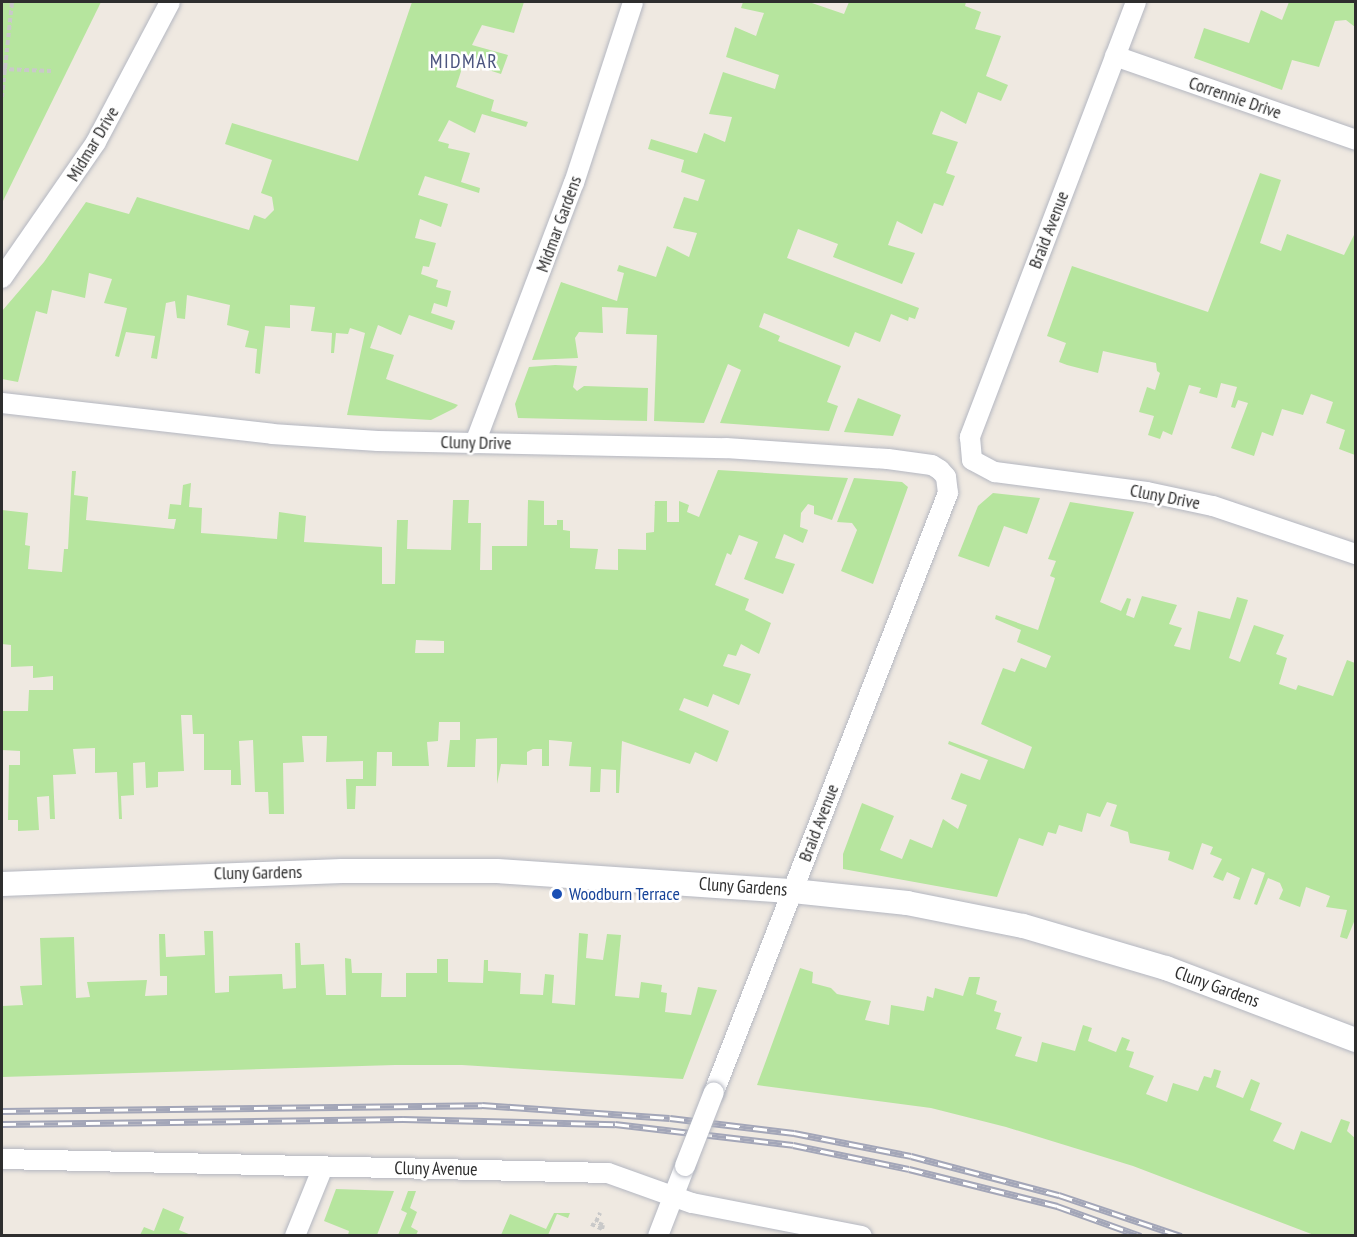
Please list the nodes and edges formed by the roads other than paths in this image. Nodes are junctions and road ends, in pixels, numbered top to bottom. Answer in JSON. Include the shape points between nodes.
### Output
{"nodes":[{"id":1,"x":170,"y":2,"type":"edge"},
{"id":2,"x":633,"y":2,"type":"edge"},
{"id":3,"x":1136,"y":2,"type":"edge"},
{"id":4,"x":1115,"y":56,"type":"junction"},
{"id":5,"x":1356,"y":140,"type":"edge"},
{"id":6,"x":2,"y":278,"type":"edge"},
{"id":7,"x":2,"y":403,"type":"edge"},
{"id":8,"x":475,"y":443,"type":"junction"},
{"id":9,"x":972,"y":460,"type":"joint"},
{"id":10,"x":946,"y":477,"type":"joint"},
{"id":11,"x":1356,"y":554,"type":"edge"},
{"id":12,"x":2,"y":884,"type":"edge"},
{"id":13,"x":793,"y":891,"type":"junction"},
{"id":14,"x":1356,"y":1040,"type":"edge"},
{"id":15,"x":2,"y":1159,"type":"edge"},
{"id":16,"x":323,"y":1167,"type":"junction"},
{"id":17,"x":673,"y":1196,"type":"junction"},
{"id":18,"x":295,"y":1236,"type":"edge"},
{"id":19,"x":658,"y":1236,"type":"edge"},
{"id":20,"x":862,"y":1236,"type":"edge"}],
"edges":[{"from":1,"to":6,"type":"street","name":"Midmar Drive","via":[[96,142]]},
{"from":2,"to":8,"type":"street","name":"Midmar Gardens","via":[[574,183]]},
{"from":3,"to":4,"type":"street","name":"Braid Avenue"},
{"from":4,"to":5,"type":"street","name":"Corrennie Drive"},
{"from":4,"to":9,"type":"street","name":"Braid Avenue","via":[[970,437]]},
{"from":7,"to":8,"type":"street","name":"Cluny Drive","via":[[225,430],[378,441]]},
{"from":8,"to":10,"type":"street","name":"Cluny Drive","via":[[820,454],[932,465]]},
{"from":9,"to":11,"type":"street","name":"Cluny Drive","via":[[994,472],[1202,503],[1251,516]]},
{"from":10,"to":13,"type":"street","name":"Braid Avenue","via":[[948,493]]},
{"from":12,"to":13,"type":"street","name":"Cluny Gardens","via":[[404,870],[585,876]]},
{"from":13,"to":14,"type":"street","name":"Cluny Gardens","via":[[907,903],[1023,926],[1166,968]]},
{"from":13,"to":17,"type":"street","name":"Braid Avenue","bridge":true},
{"from":15,"to":16,"type":"street","name":"Cluny Avenue"},
{"from":16,"to":17,"type":"street","name":"Cluny Avenue","via":[[608,1173]]},
{"from":16,"to":18,"type":"street"},
{"from":17,"to":19,"type":"street","name":"Braid Avenue"},
{"from":17,"to":20,"type":"street","name":"Cluny Avenue"}]}
